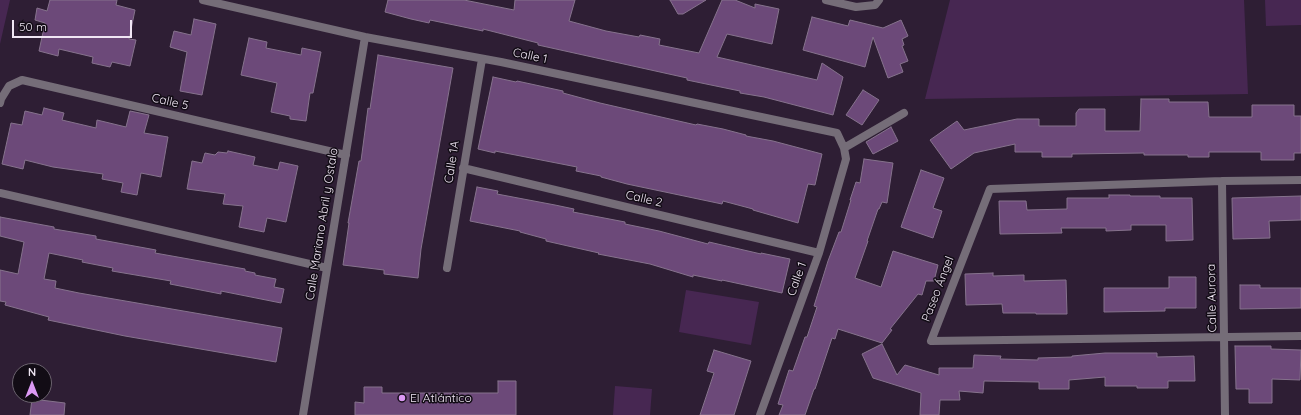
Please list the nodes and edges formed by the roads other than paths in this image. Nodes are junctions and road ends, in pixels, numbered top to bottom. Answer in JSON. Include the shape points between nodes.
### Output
{"nodes":[{"id":1,"x":203,"y":0,"type":"edge"},
{"id":2,"x":826,"y":0,"type":"edge"},
{"id":3,"x":879,"y":0,"type":"edge"},
{"id":4,"x":364,"y":38,"type":"junction"},
{"id":5,"x":482,"y":59,"type":"junction"},
{"id":6,"x":0,"y":103,"type":"edge"},
{"id":7,"x":904,"y":113,"type":"dead end"},
{"id":8,"x":844,"y":148,"type":"junction"},
{"id":9,"x":346,"y":154,"type":"junction"},
{"id":10,"x":463,"y":168,"type":"junction"},
{"id":11,"x":1301,"y":180,"type":"edge"},
{"id":12,"x":1222,"y":181,"type":"junction"},
{"id":13,"x":0,"y":192,"type":"edge"},
{"id":14,"x":819,"y":253,"type":"junction"},
{"id":15,"x":327,"y":268,"type":"junction"},
{"id":16,"x":447,"y":268,"type":"dead end"},
{"id":17,"x":1301,"y":336,"type":"edge"},
{"id":18,"x":1224,"y":338,"type":"junction"},
{"id":19,"x":303,"y":415,"type":"edge"},
{"id":20,"x":760,"y":415,"type":"edge"},
{"id":21,"x":1225,"y":415,"type":"edge"}],
"edges":[{"from":1,"to":4,"type":"street","name":"Calle 1"},
{"from":2,"to":3,"type":"street","via":[[856,7],[875,5]]},
{"from":4,"to":5,"type":"street","name":"Calle 1"},
{"from":4,"to":9,"type":"street","name":"Calle Mariano Abril y Ostalo"},
{"from":5,"to":8,"type":"street","name":"Calle 1","via":[[837,133]]},
{"from":5,"to":10,"type":"street","name":"Calle 1A"},
{"from":6,"to":9,"type":"street","name":"Calle 5","via":[[9,86],[22,80]]},
{"from":7,"to":8,"type":"street"},
{"from":8,"to":14,"type":"street","name":"Calle 1","via":[[846,159]]},
{"from":9,"to":15,"type":"street","name":"Calle Mariano Abril y Ostalo"},
{"from":10,"to":14,"type":"street","name":"Calle 2"},
{"from":10,"to":16,"type":"street","name":"Calle 1A"},
{"from":11,"to":12,"type":"street"},
{"from":12,"to":18,"type":"street","name":"Calle Aurora"},
{"from":12,"to":18,"type":"street","name":"Paseo Ángel","via":[[990,189],[931,341]]},
{"from":13,"to":15,"type":"street"},
{"from":14,"to":20,"type":"street","name":"Calle 1"},
{"from":15,"to":19,"type":"street","name":"Calle Mariano Abril y Ostalo"},
{"from":17,"to":18,"type":"street"},
{"from":18,"to":21,"type":"street","name":"Calle Aurora"}]}
